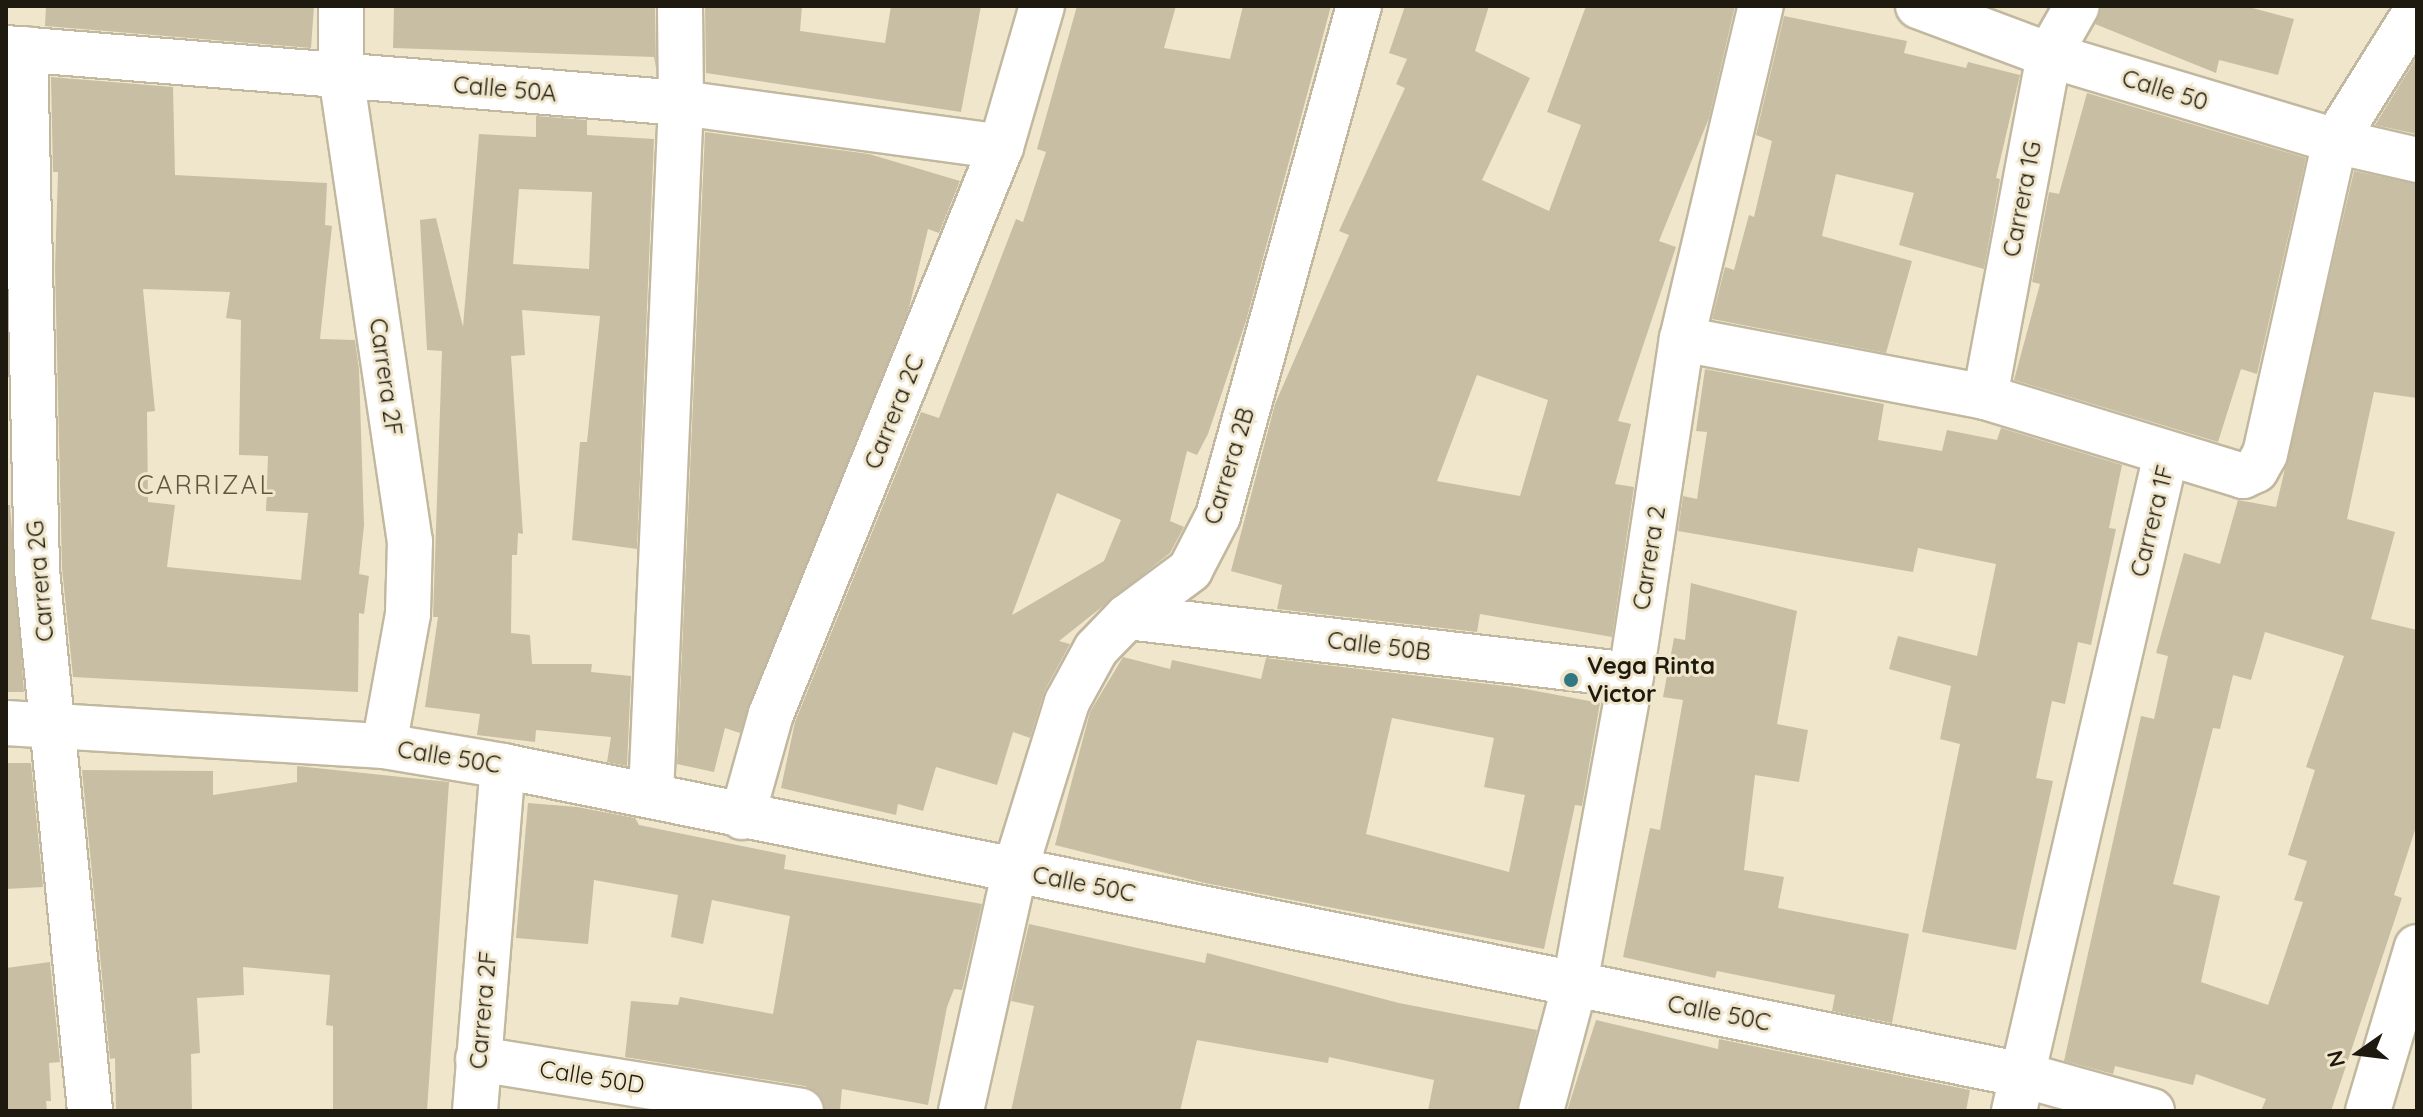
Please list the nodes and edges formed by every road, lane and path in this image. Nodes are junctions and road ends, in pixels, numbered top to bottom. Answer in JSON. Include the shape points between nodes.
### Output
{"nodes":[{"id":1,"x":341,"y":6,"type":"edge"},
{"id":2,"x":680,"y":6,"type":"edge"},
{"id":3,"x":1042,"y":6,"type":"edge"},
{"id":4,"x":1359,"y":6,"type":"edge"},
{"id":5,"x":1761,"y":6,"type":"edge"},
{"id":6,"x":1918,"y":6,"type":"edge"},
{"id":7,"x":2077,"y":6,"type":"edge"},
{"id":8,"x":2417,"y":10,"type":"edge"},
{"id":9,"x":15,"y":49,"type":"edge"},
{"id":10,"x":2049,"y":55,"type":"junction"},
{"id":11,"x":341,"y":75,"type":"junction"},
{"id":12,"x":681,"y":103,"type":"junction"},
{"id":13,"x":2335,"y":141,"type":"junction"},
{"id":14,"x":1001,"y":147,"type":"junction"},
{"id":15,"x":2417,"y":160,"type":"edge"},
{"id":16,"x":1682,"y":339,"type":"junction"},
{"id":17,"x":1985,"y":397,"type":"junction"},
{"id":18,"x":2166,"y":454,"type":"junction"},
{"id":19,"x":1127,"y":617,"type":"junction"},
{"id":20,"x":1631,"y":675,"type":"junction"},
{"id":21,"x":6,"y":723,"type":"edge"},
{"id":22,"x":55,"y":727,"type":"junction"},
{"id":23,"x":384,"y":746,"type":"junction"},
{"id":24,"x":503,"y":766,"type":"junction"},
{"id":25,"x":651,"y":795,"type":"junction"},
{"id":26,"x":742,"y":817,"type":"junction"},
{"id":27,"x":1015,"y":870,"type":"junction"},
{"id":28,"x":2417,"y":947,"type":"edge"},
{"id":29,"x":1575,"y":984,"type":"junction"},
{"id":30,"x":478,"y":1059,"type":"junction"},
{"id":31,"x":2018,"y":1093,"type":"edge"},
{"id":32,"x":90,"y":1111,"type":"edge"},
{"id":33,"x":475,"y":1111,"type":"edge"},
{"id":34,"x":801,"y":1111,"type":"edge"},
{"id":35,"x":961,"y":1111,"type":"edge"},
{"id":36,"x":1541,"y":1111,"type":"edge"},
{"id":37,"x":2152,"y":1111,"type":"edge"},
{"id":38,"x":2368,"y":1111,"type":"edge"}],
"edges":[{"from":1,"to":11,"type":"street","name":"Carrera 2F"},
{"from":2,"to":12,"type":"street"},
{"from":3,"to":14,"type":"street","name":"Carrera 2C"},
{"from":4,"to":19,"type":"street","name":"Carrera 2B","via":[[1218,516],[1190,570]]},
{"from":5,"to":16,"type":"street","name":"Carrera 2"},
{"from":6,"to":10,"type":"street","name":"Calle 50"},
{"from":7,"to":10,"type":"street","name":"Carrera 1G"},
{"from":8,"to":13,"type":"street","name":"Carrera 1F"},
{"from":9,"to":11,"type":"street","name":"Calle 50A"},
{"from":9,"to":22,"type":"street","name":"Carrera 2G","via":[[37,570]]},
{"from":10,"to":13,"type":"street","name":"Calle 50"},
{"from":10,"to":17,"type":"street","name":"Carrera 1G"},
{"from":11,"to":12,"type":"street","name":"Calle 50A"},
{"from":11,"to":23,"type":"street","name":"Carrera 2F","via":[[410,541],[408,614]]},
{"from":12,"to":14,"type":"street","name":"Calle 50A"},
{"from":12,"to":25,"type":"street"},
{"from":13,"to":15,"type":"street","name":"Calle 50"},
{"from":13,"to":18,"type":"street","name":"Carrera 1F","via":[[2265,454],[2256,470],[2243,476]]},
{"from":14,"to":26,"type":"street","name":"Carrera 2C","via":[[771,714]]},
{"from":16,"to":17,"type":"street"},
{"from":16,"to":20,"type":"street","name":"Carrera 2"},
{"from":17,"to":18,"type":"street"},
{"from":18,"to":31,"type":"street","name":"Carrera 1F"},
{"from":19,"to":20,"type":"street","name":"Calle 50B"},
{"from":19,"to":27,"type":"street","name":"Carrera 2B","via":[[1096,649],[1067,702]]},
{"from":20,"to":29,"type":"street","name":"Carrera 2"},
{"from":21,"to":22,"type":"street","name":"Calle 50C"},
{"from":22,"to":23,"type":"street","name":"Calle 50C"},
{"from":22,"to":32,"type":"street","name":"Carrera 2G"},
{"from":23,"to":24,"type":"street","name":"Calle 50C"},
{"from":24,"to":25,"type":"street","name":"Calle 50C"},
{"from":24,"to":30,"type":"street","name":"Carrera 2F"},
{"from":25,"to":26,"type":"street","name":"Calle 50C"},
{"from":26,"to":27,"type":"street","name":"Calle 50C"},
{"from":27,"to":29,"type":"street","name":"Calle 50C"},
{"from":27,"to":35,"type":"street","name":"Carrera 2B"},
{"from":28,"to":38,"type":"street"},
{"from":29,"to":31,"type":"street","name":"Calle 50C"},
{"from":29,"to":36,"type":"street","name":"Carrera 2"},
{"from":30,"to":33,"type":"street","name":"Carrera 2F"},
{"from":30,"to":34,"type":"street","name":"Calle 50D"},
{"from":31,"to":37,"type":"street","name":"Calle 50C"}]}
